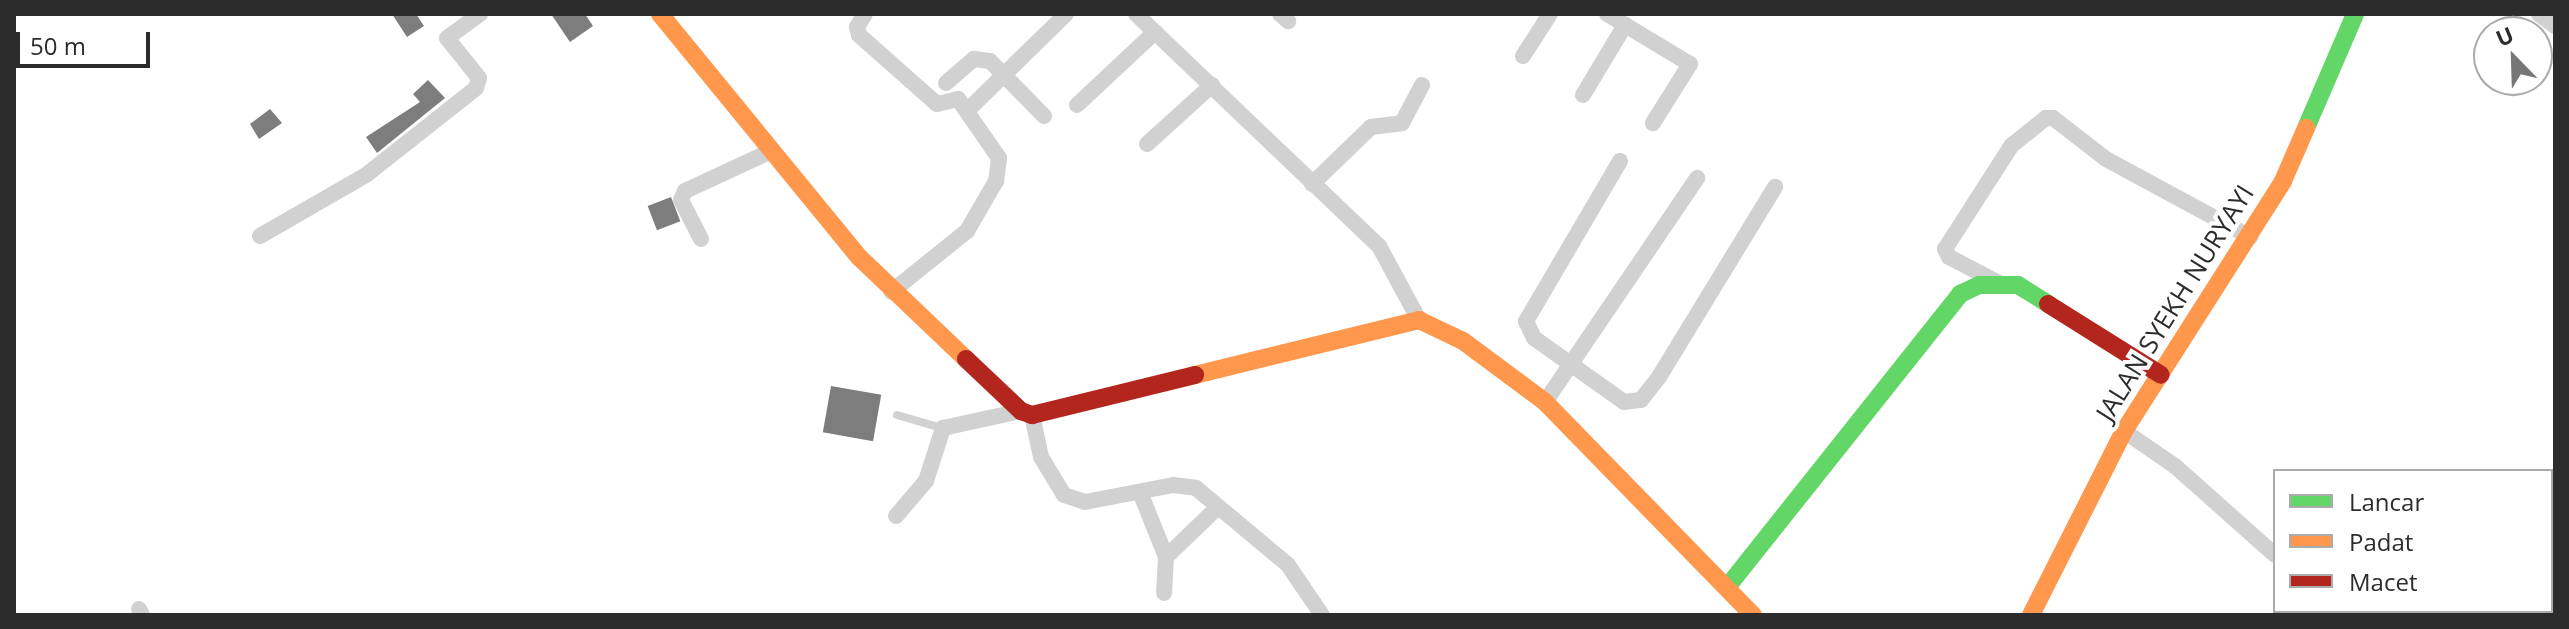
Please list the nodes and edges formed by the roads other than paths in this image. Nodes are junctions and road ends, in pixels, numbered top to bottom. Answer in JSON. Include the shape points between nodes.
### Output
{"nodes":[{"id":1,"x":480,"y":14,"type":"edge"},
{"id":2,"x":660,"y":14,"type":"edge"},
{"id":3,"x":865,"y":14,"type":"edge"},
{"id":4,"x":1066,"y":14,"type":"edge"},
{"id":5,"x":1136,"y":14,"type":"edge"},
{"id":6,"x":1550,"y":14,"type":"edge"},
{"id":7,"x":1607,"y":14,"type":"edge"},
{"id":8,"x":2539,"y":14,"type":"edge"},
{"id":9,"x":2352,"y":15,"type":"edge"},
{"id":10,"x":1625,"y":25,"type":"junction"},
{"id":11,"x":2555,"y":26,"type":"edge"},
{"id":12,"x":1155,"y":32,"type":"junction"},
{"id":13,"x":1523,"y":56,"type":"dead end"},
{"id":14,"x":1005,"y":73,"type":"junction"},
{"id":15,"x":946,"y":83,"type":"dead end"},
{"id":16,"x":1212,"y":85,"type":"junction"},
{"id":17,"x":1422,"y":85,"type":"dead end"},
{"id":18,"x":1583,"y":95,"type":"dead end"},
{"id":19,"x":1077,"y":105,"type":"dead end"},
{"id":20,"x":969,"y":109,"type":"junction"},
{"id":21,"x":1044,"y":116,"type":"dead end"},
{"id":22,"x":1653,"y":123,"type":"dead end"},
{"id":23,"x":1147,"y":144,"type":"dead end"},
{"id":24,"x":771,"y":151,"type":"junction"},
{"id":25,"x":1620,"y":161,"type":"dead end"},
{"id":26,"x":1697,"y":178,"type":"dead end"},
{"id":27,"x":1312,"y":184,"type":"junction"},
{"id":28,"x":1775,"y":187,"type":"dead end"},
{"id":29,"x":260,"y":236,"type":"dead end"},
{"id":30,"x":2250,"y":237,"type":"junction"},
{"id":31,"x":701,"y":239,"type":"dead end"},
{"id":32,"x":1999,"y":283,"type":"junction"},
{"id":33,"x":891,"y":292,"type":"junction"},
{"id":34,"x":1419,"y":320,"type":"junction"},
{"id":35,"x":1571,"y":364,"type":"junction"},
{"id":36,"x":2161,"y":375,"type":"junction"},
{"id":37,"x":1545,"y":402,"type":"junction"},
{"id":38,"x":1026,"y":413,"type":"junction"},
{"id":39,"x":897,"y":415,"type":"dead end"},
{"id":40,"x":943,"y":428,"type":"junction"},
{"id":41,"x":2124,"y":431,"type":"junction"},
{"id":42,"x":1140,"y":492,"type":"junction"},
{"id":43,"x":1217,"y":508,"type":"junction"},
{"id":44,"x":896,"y":516,"type":"dead end"},
{"id":45,"x":2273,"y":553,"type":"edge"},
{"id":46,"x":1166,"y":557,"type":"junction"},
{"id":47,"x":1728,"y":586,"type":"junction"},
{"id":48,"x":1164,"y":593,"type":"dead end"},
{"id":49,"x":1322,"y":615,"type":"edge"},
{"id":50,"x":1753,"y":615,"type":"edge"},
{"id":51,"x":2031,"y":615,"type":"edge"}],
"edges":[{"from":1,"to":29,"type":"street","via":[[447,38],[479,78],[476,88],[366,175]]},
{"from":2,"to":24,"type":"street"},
{"from":3,"to":20,"type":"street","via":[[857,27],[859,35],[937,104],[955,96]]},
{"from":4,"to":14,"type":"street"},
{"from":5,"to":12,"type":"street"},
{"from":6,"to":13,"type":"street"},
{"from":7,"to":10,"type":"street"},
{"from":8,"to":11,"type":"street"},
{"from":9,"to":30,"type":"street","name":"JALAN SYEKH NURYAYI","via":[[2295,156]]},
{"from":10,"to":18,"type":"street"},
{"from":10,"to":22,"type":"street","via":[[1690,64]]},
{"from":12,"to":16,"type":"street"},
{"from":12,"to":19,"type":"street"},
{"from":14,"to":15,"type":"street","via":[[990,61],[974,59]]},
{"from":14,"to":20,"type":"street"},
{"from":14,"to":21,"type":"street"},
{"from":16,"to":23,"type":"street"},
{"from":16,"to":27,"type":"street"},
{"from":17,"to":27,"type":"street","via":[[1402,123],[1371,127]]},
{"from":20,"to":33,"type":"street","via":[[999,158],[996,181],[967,231]]},
{"from":24,"to":31,"type":"street","via":[[685,191],[681,200]]},
{"from":24,"to":33,"type":"street"},
{"from":25,"to":35,"type":"street","via":[[1526,321],[1534,338]]},
{"from":26,"to":35,"type":"street"},
{"from":27,"to":34,"type":"street","via":[[1387,258]]},
{"from":28,"to":35,"type":"street","via":[[1641,400],[1624,402]]},
{"from":30,"to":32,"type":"street","via":[[2106,159],[2046,118],[2011,146],[1945,249],[1949,257]]},
{"from":30,"to":36,"type":"street","name":"JALAN SYEKH NURYAYI"},
{"from":32,"to":36,"type":"street","via":[[2018,285]]},
{"from":32,"to":47,"type":"street","via":[[1960,294],[1947,308]]},
{"from":33,"to":38,"type":"street"},
{"from":34,"to":37,"type":"street","via":[[1463,341]]},
{"from":34,"to":38,"type":"street"},
{"from":35,"to":37,"type":"street"},
{"from":36,"to":41,"type":"street","name":"JALAN SYEKH NURYAYI"},
{"from":37,"to":47,"type":"street"},
{"from":38,"to":40,"type":"street"},
{"from":38,"to":42,"type":"street","via":[[1041,457],[1064,495],[1085,502]]},
{"from":39,"to":40,"type":"lane"},
{"from":40,"to":44,"type":"street","via":[[926,481]]},
{"from":41,"to":45,"type":"street","via":[[2175,466]]},
{"from":41,"to":51,"type":"street","name":"JALAN SYEKH NURYAYI"},
{"from":42,"to":43,"type":"street","via":[[1187,485]]},
{"from":42,"to":46,"type":"street"},
{"from":43,"to":46,"type":"street"},
{"from":43,"to":49,"type":"street","via":[[1288,565]]},
{"from":46,"to":48,"type":"street"},
{"from":47,"to":50,"type":"street"}]}
